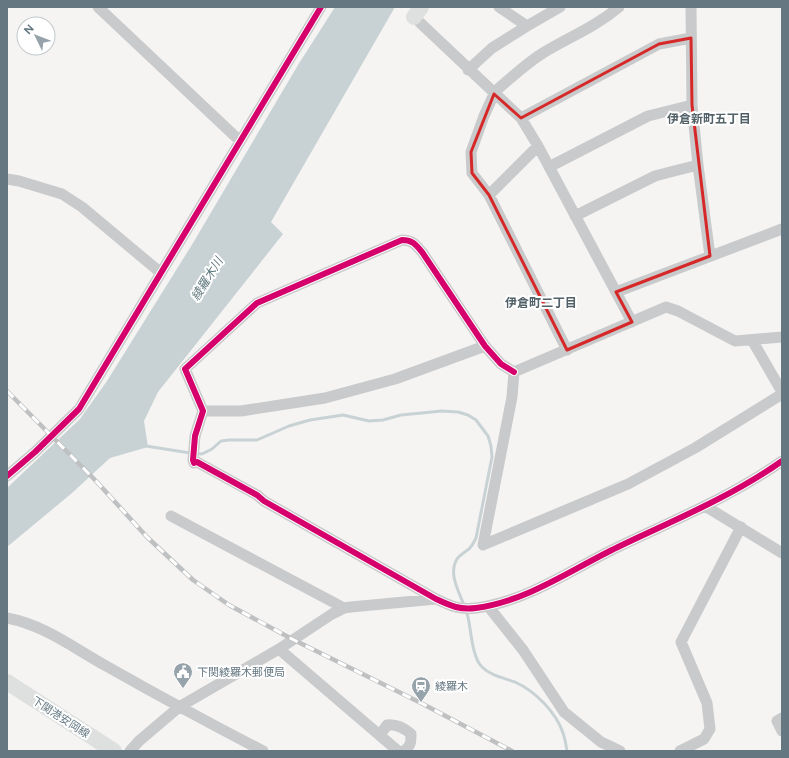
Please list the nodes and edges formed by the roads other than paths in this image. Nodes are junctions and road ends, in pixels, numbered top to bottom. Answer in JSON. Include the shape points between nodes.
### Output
{"nodes":[{"id":1,"x":98,"y":7,"type":"edge"},
{"id":2,"x":321,"y":7,"type":"edge"},
{"id":3,"x":498,"y":7,"type":"edge"},
{"id":4,"x":560,"y":7,"type":"edge"},
{"id":5,"x":619,"y":7,"type":"edge"},
{"id":6,"x":691,"y":7,"type":"edge"},
{"id":7,"x":417,"y":12,"type":"edge"},
{"id":8,"x":527,"y":26,"type":"junction"},
{"id":9,"x":691,"y":38,"type":"junction"},
{"id":10,"x":468,"y":70,"type":"junction"},
{"id":11,"x":494,"y":94,"type":"junction"},
{"id":12,"x":692,"y":105,"type":"junction"},
{"id":13,"x":521,"y":118,"type":"junction"},
{"id":14,"x":240,"y":141,"type":"junction"},
{"id":15,"x":538,"y":146,"type":"junction"},
{"id":16,"x":698,"y":165,"type":"junction"},
{"id":17,"x":548,"y":167,"type":"junction"},
{"id":18,"x":7,"y":179,"type":"edge"},
{"id":19,"x":489,"y":195,"type":"junction"},
{"id":20,"x":575,"y":216,"type":"junction"},
{"id":21,"x":782,"y":229,"type":"edge"},
{"id":22,"x":710,"y":256,"type":"junction"},
{"id":23,"x":161,"y":274,"type":"junction"},
{"id":24,"x":616,"y":292,"type":"junction"},
{"id":25,"x":632,"y":322,"type":"junction"},
{"id":26,"x":782,"y":337,"type":"edge"},
{"id":27,"x":752,"y":340,"type":"junction"},
{"id":28,"x":485,"y":346,"type":"junction"},
{"id":29,"x":567,"y":350,"type":"junction"},
{"id":30,"x":514,"y":372,"type":"junction"},
{"id":31,"x":782,"y":393,"type":"edge"},
{"id":32,"x":203,"y":411,"type":"junction"},
{"id":33,"x":782,"y":461,"type":"edge"},
{"id":34,"x":7,"y":476,"type":"edge"},
{"id":35,"x":705,"y":506,"type":"junction"},
{"id":36,"x":171,"y":516,"type":"dead end"},
{"id":37,"x":741,"y":527,"type":"junction"},
{"id":38,"x":782,"y":553,"type":"edge"},
{"id":39,"x":436,"y":599,"type":"junction"},
{"id":40,"x":488,"y":606,"type":"junction"},
{"id":41,"x":344,"y":608,"type":"junction"},
{"id":42,"x":7,"y":618,"type":"edge"},
{"id":43,"x":279,"y":649,"type":"junction"},
{"id":44,"x":7,"y":682,"type":"edge"},
{"id":45,"x":178,"y":707,"type":"junction"},
{"id":46,"x":782,"y":718,"type":"edge"},
{"id":47,"x":782,"y":731,"type":"edge"},
{"id":48,"x":380,"y":735,"type":"junction"},
{"id":49,"x":114,"y":751,"type":"edge"},
{"id":50,"x":130,"y":751,"type":"edge"},
{"id":51,"x":263,"y":751,"type":"edge"},
{"id":52,"x":398,"y":751,"type":"edge"},
{"id":53,"x":404,"y":751,"type":"edge"},
{"id":54,"x":620,"y":751,"type":"edge"},
{"id":55,"x":680,"y":751,"type":"edge"}],
"edges":[{"from":1,"to":14,"type":"street"},
{"from":2,"to":14,"type":"street"},
{"from":3,"to":8,"type":"street"},
{"from":4,"to":8,"type":"street"},
{"from":5,"to":11,"type":"street","via":[[587,30],[542,54]]},
{"from":6,"to":9,"type":"street"},
{"from":7,"to":10,"type":"street"},
{"from":8,"to":10,"type":"street","via":[[492,48]]},
{"from":9,"to":12,"type":"street"},
{"from":9,"to":13,"type":"street","via":[[659,44]]},
{"from":10,"to":11,"type":"street"},
{"from":11,"to":13,"type":"street"},
{"from":11,"to":19,"type":"street","via":[[471,152],[472,173]]},
{"from":12,"to":16,"type":"street"},
{"from":12,"to":17,"type":"street","via":[[648,116]]},
{"from":13,"to":15,"type":"street"},
{"from":14,"to":23,"type":"street"},
{"from":15,"to":17,"type":"street"},
{"from":15,"to":19,"type":"street"},
{"from":16,"to":20,"type":"street","via":[[655,176]]},
{"from":16,"to":22,"type":"street"},
{"from":17,"to":20,"type":"street"},
{"from":18,"to":23,"type":"street","via":[[62,194],[82,207]]},
{"from":19,"to":29,"type":"street"},
{"from":20,"to":24,"type":"street"},
{"from":21,"to":22,"type":"street"},
{"from":22,"to":24,"type":"street"},
{"from":23,"to":34,"type":"street","via":[[78,409]]},
{"from":24,"to":25,"type":"street"},
{"from":25,"to":27,"type":"street","via":[[666,307],[735,341]]},
{"from":25,"to":29,"type":"street"},
{"from":26,"to":27,"type":"street"},
{"from":27,"to":31,"type":"street"},
{"from":28,"to":30,"type":"street","via":[[501,364]]},
{"from":28,"to":32,"type":"street","via":[[395,379],[325,398],[240,411]]},
{"from":28,"to":32,"type":"street","via":[[422,252],[414,242],[402,240],[257,303],[185,369]]},
{"from":29,"to":30,"type":"street"},
{"from":30,"to":31,"type":"street","via":[[512,397],[483,545],[628,484],[695,448]]},
{"from":32,"to":39,"type":"street","via":[[194,446],[194,463],[197,462],[257,495]]},
{"from":33,"to":35,"type":"street","via":[[759,478]]},
{"from":35,"to":37,"type":"street"},
{"from":35,"to":40,"type":"street","via":[[522,596]]},
{"from":36,"to":41,"type":"street"},
{"from":37,"to":38,"type":"street"},
{"from":37,"to":55,"type":"street","via":[[681,642],[707,703],[710,729],[704,740]]},
{"from":39,"to":40,"type":"street","via":[[458,608]]},
{"from":39,"to":41,"type":"street"},
{"from":40,"to":54,"type":"street","via":[[564,712],[601,742]]},
{"from":41,"to":43,"type":"street"},
{"from":42,"to":45,"type":"street","via":[[45,631],[71,644]]},
{"from":43,"to":45,"type":"street"},
{"from":43,"to":48,"type":"street"},
{"from":44,"to":49,"type":"main road","name":"下関港安岡線"},
{"from":45,"to":50,"type":"street"},
{"from":45,"to":51,"type":"street"},
{"from":46,"to":47,"type":"street","via":[[777,720]]},
{"from":48,"to":52,"type":"street"},
{"from":48,"to":53,"type":"street","via":[[387,725],[395,724],[407,730],[412,734],[411,741],[410,747]]}]}
